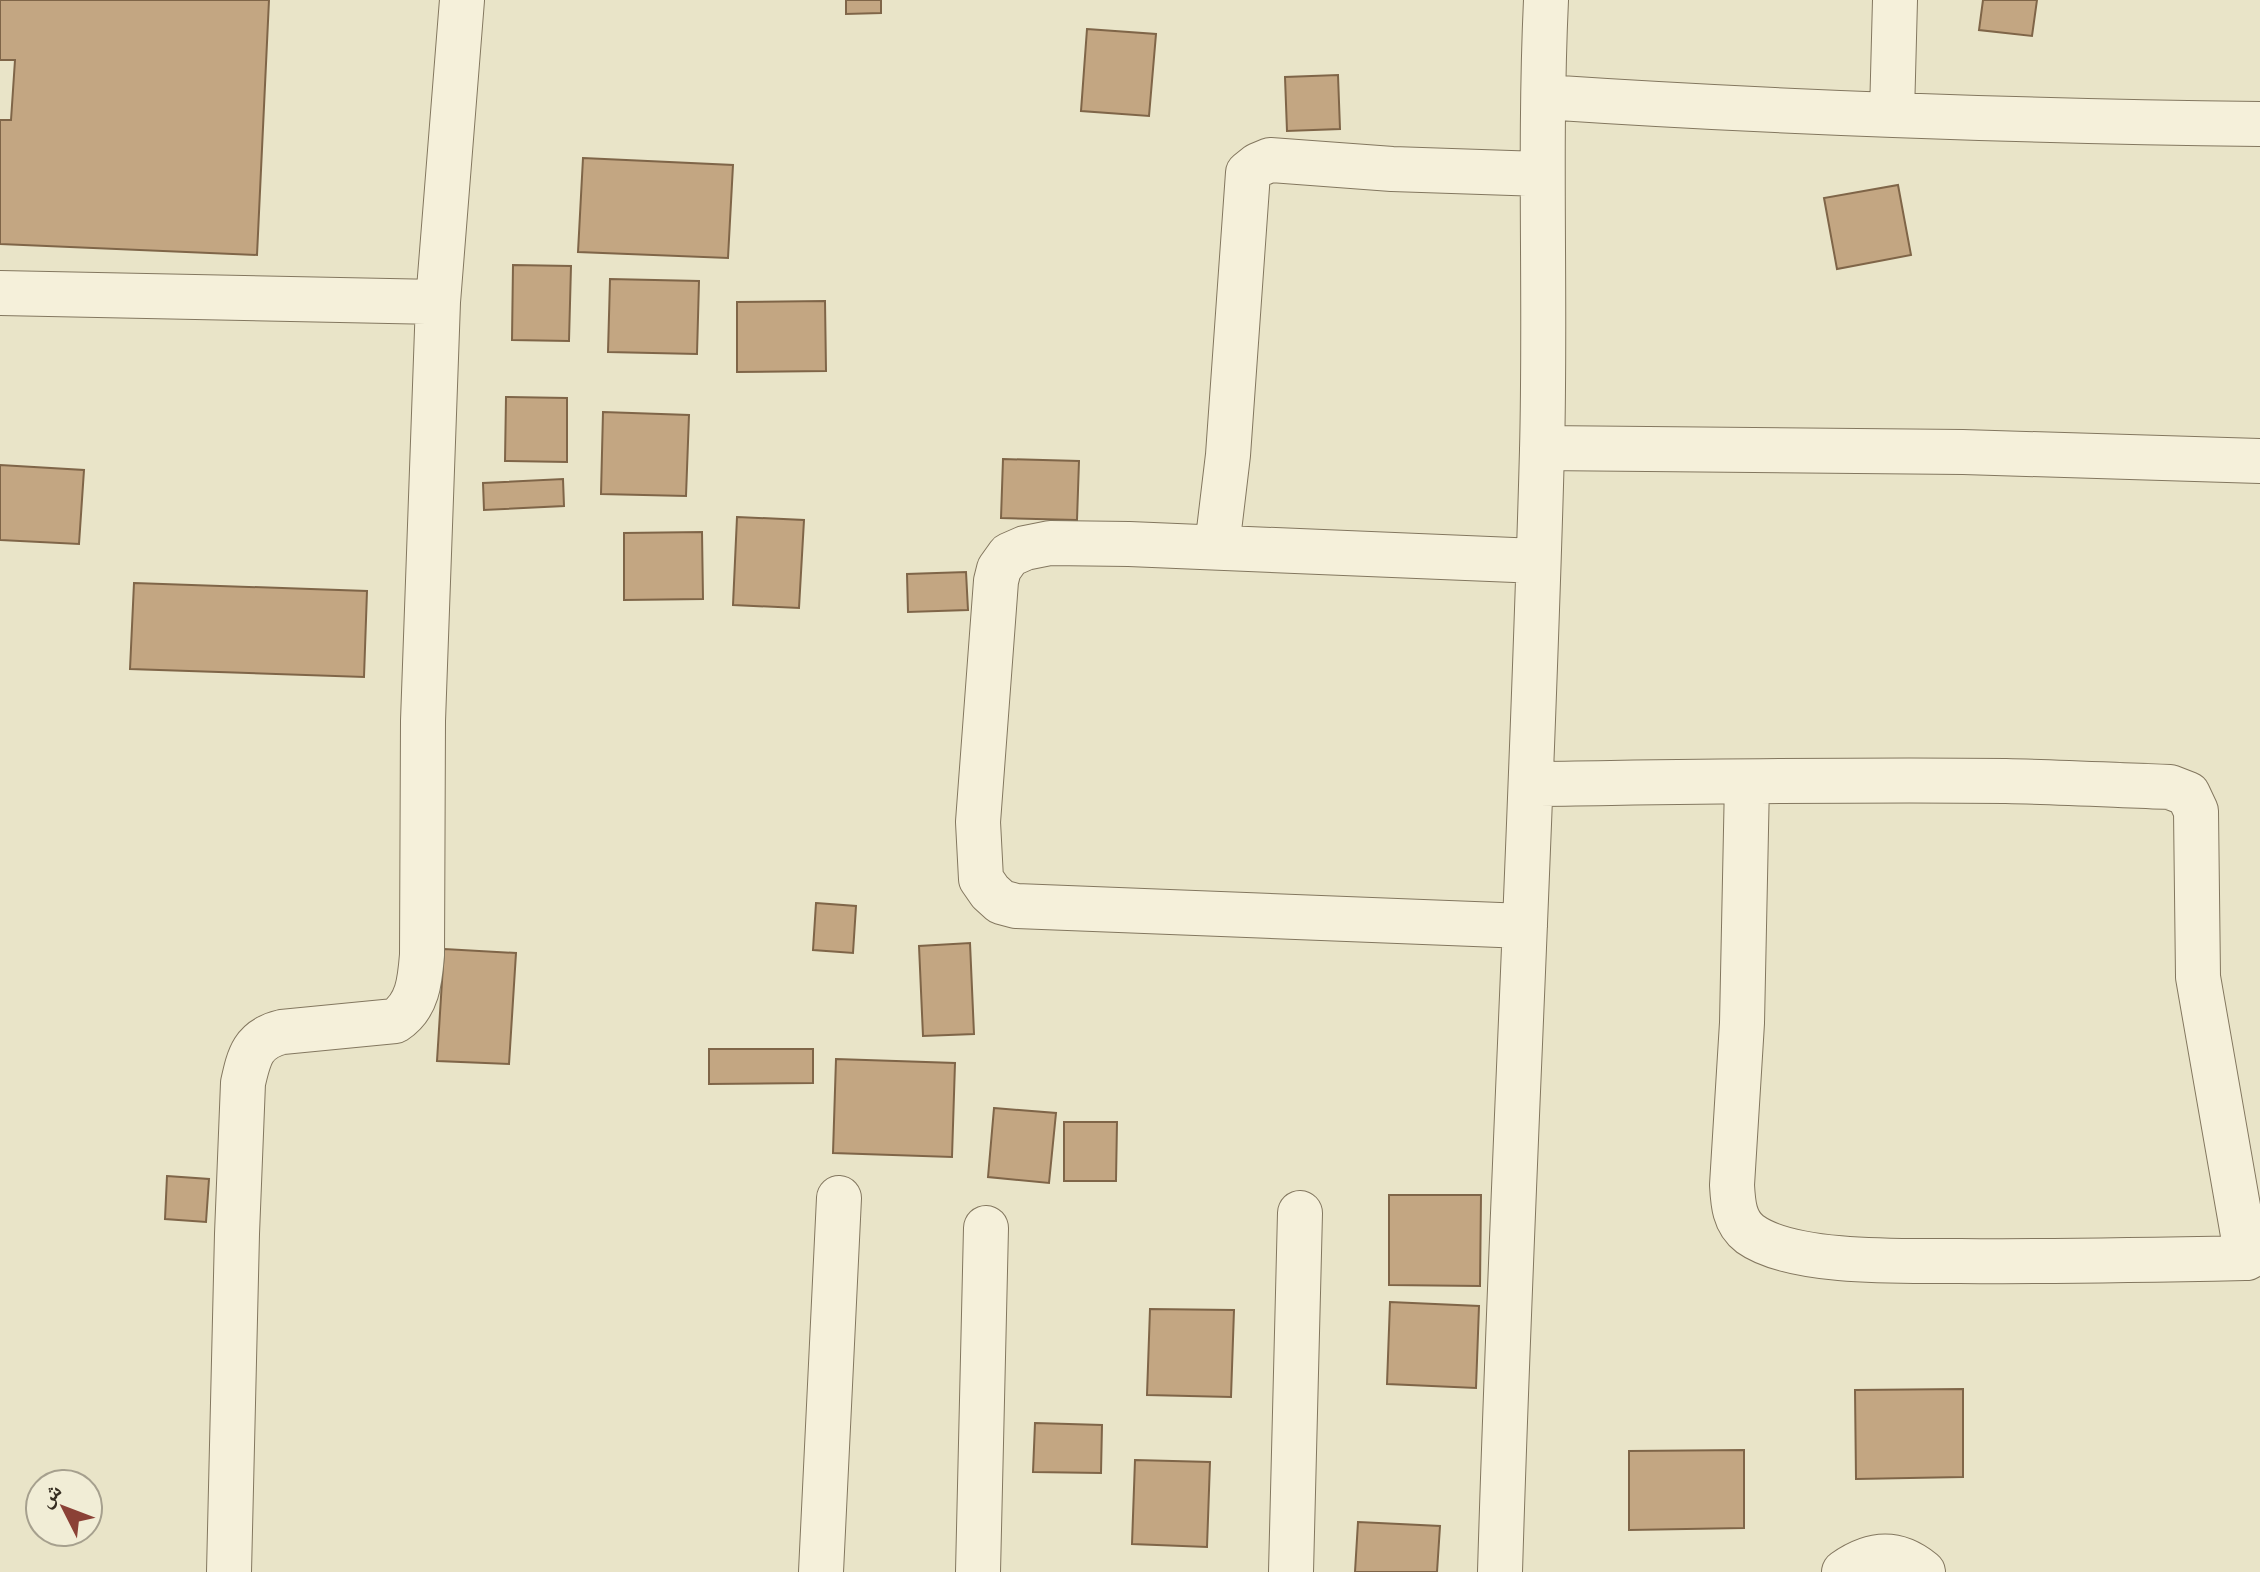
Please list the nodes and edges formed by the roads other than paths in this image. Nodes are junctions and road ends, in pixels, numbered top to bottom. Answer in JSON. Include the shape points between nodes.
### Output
{"nodes":[{"id":1,"x":462,"y":0,"type":"edge"},
{"id":2,"x":1546,"y":0,"type":"edge"},
{"id":3,"x":1895,"y":0,"type":"edge"},
{"id":4,"x":1544,"y":97,"type":"junction"},
{"id":5,"x":1892,"y":114,"type":"junction"},
{"id":6,"x":2260,"y":124,"type":"edge"},
{"id":7,"x":1542,"y":174,"type":"junction"},
{"id":8,"x":0,"y":293,"type":"edge"},
{"id":9,"x":438,"y":302,"type":"junction"},
{"id":10,"x":1542,"y":448,"type":"junction"},
{"id":11,"x":2260,"y":461,"type":"edge"},
{"id":12,"x":1217,"y":547,"type":"junction"},
{"id":13,"x":1538,"y":561,"type":"junction"},
{"id":14,"x":1747,"y":782,"type":"junction"},
{"id":15,"x":1532,"y":784,"type":"junction"},
{"id":16,"x":1525,"y":926,"type":"junction"},
{"id":17,"x":839,"y":1198,"type":"dead end"},
{"id":18,"x":1300,"y":1213,"type":"dead end"},
{"id":19,"x":986,"y":1228,"type":"dead end"},
{"id":20,"x":229,"y":1572,"type":"edge"},
{"id":21,"x":821,"y":1572,"type":"edge"},
{"id":22,"x":978,"y":1572,"type":"edge"},
{"id":23,"x":1291,"y":1572,"type":"edge"},
{"id":24,"x":1500,"y":1572,"type":"edge"},
{"id":25,"x":1844,"y":1572,"type":"edge"},
{"id":26,"x":1923,"y":1572,"type":"edge"}],
"edges":[{"from":1,"to":9,"type":"street"},
{"from":2,"to":4,"type":"street"},
{"from":3,"to":5,"type":"street"},
{"from":4,"to":5,"type":"street"},
{"from":4,"to":7,"type":"street"},
{"from":5,"to":6,"type":"street"},
{"from":7,"to":10,"type":"street"},
{"from":7,"to":12,"type":"street","via":[[1270,160],[1248,173]]},
{"from":8,"to":9,"type":"street"},
{"from":9,"to":20,"type":"street","via":[[420,980],[413,1002],[395,1021],[282,1032],[268,1036],[248,1061],[237,1234]]},
{"from":10,"to":11,"type":"street"},
{"from":10,"to":13,"type":"street"},
{"from":12,"to":13,"type":"street"},
{"from":12,"to":16,"type":"street","via":[[1050,543],[1009,555],[999,569],[978,822],[981,879],[990,892],[1016,906]]},
{"from":13,"to":15,"type":"street"},
{"from":14,"to":14,"type":"street","via":[[1732,1185],[1733,1206],[1748,1233],[1792,1250],[1844,1259],[2247,1258],[2198,977],[2196,811],[2188,794],[2170,787],[2022,782]]},
{"from":14,"to":15,"type":"street"},
{"from":15,"to":16,"type":"street"},
{"from":16,"to":24,"type":"street"},
{"from":17,"to":21,"type":"street"},
{"from":18,"to":23,"type":"street"},
{"from":19,"to":22,"type":"street"},
{"from":25,"to":26,"type":"street","via":[[1875,1556],[1911,1562]]}]}
